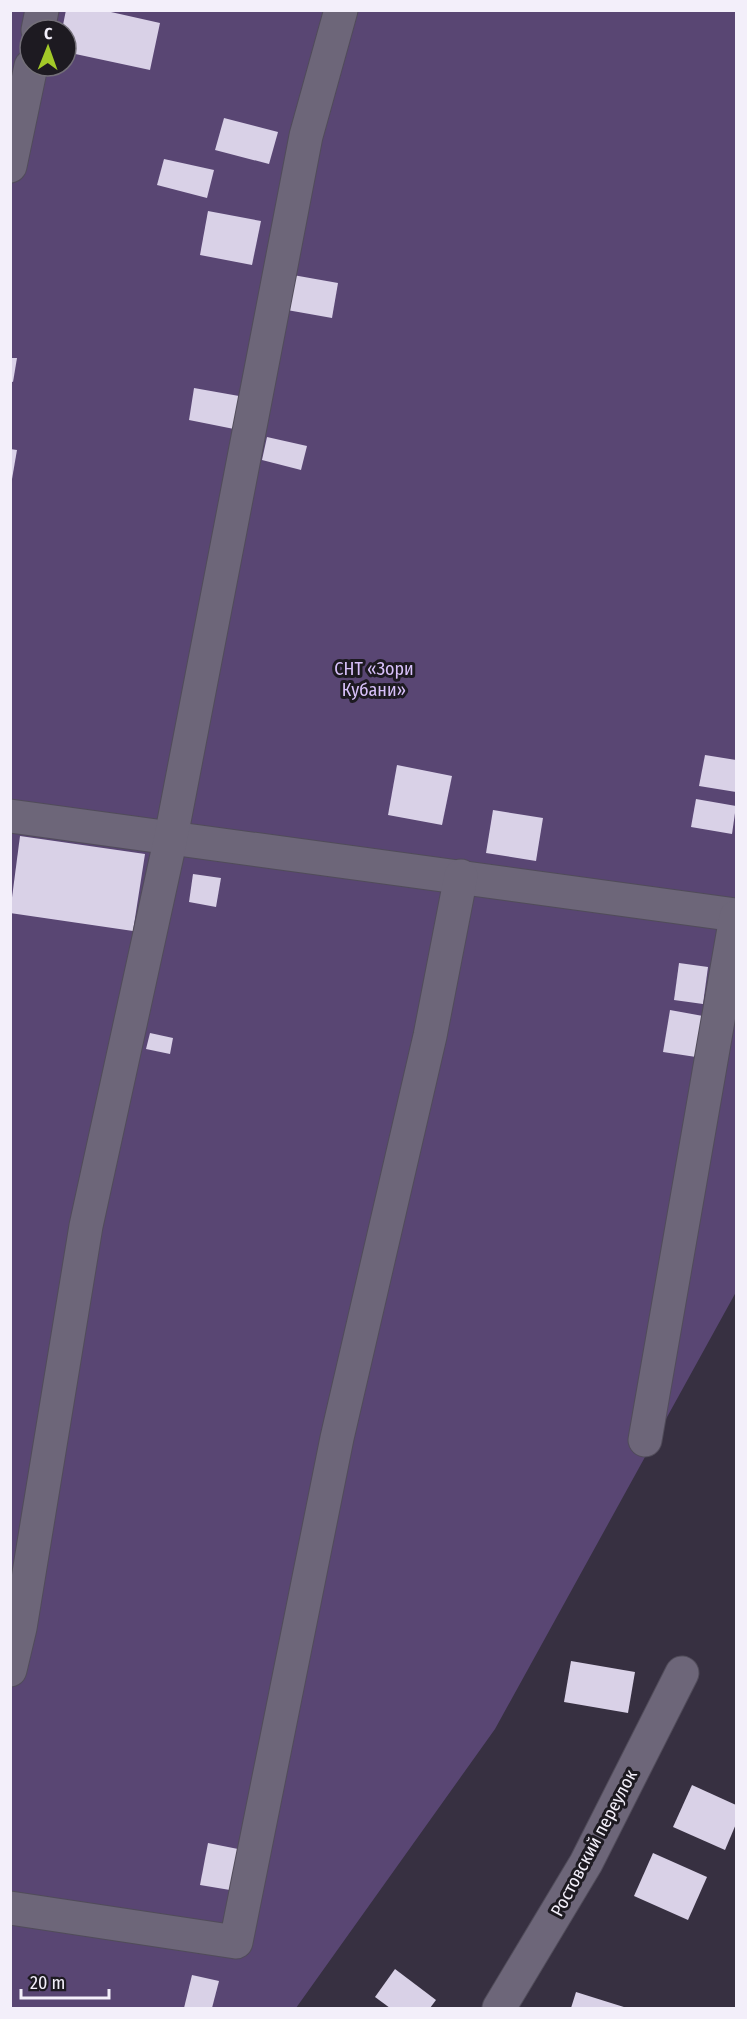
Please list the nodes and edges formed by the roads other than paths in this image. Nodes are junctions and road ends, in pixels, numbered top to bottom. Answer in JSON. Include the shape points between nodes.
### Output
{"nodes":[{"id":1,"x":341,"y":10,"type":"edge"},
{"id":2,"x":28,"y":78,"type":"edge"},
{"id":3,"x":10,"y":166,"type":"edge"},
{"id":4,"x":10,"y":816,"type":"edge"},
{"id":5,"x":171,"y":837,"type":"junction"},
{"id":6,"x":461,"y":876,"type":"junction"},
{"id":7,"x":736,"y":916,"type":"edge"},
{"id":8,"x":645,"y":1440,"type":"dead end"},
{"id":9,"x":10,"y":1670,"type":"edge"},
{"id":10,"x":682,"y":1673,"type":"dead end"},
{"id":11,"x":10,"y":1908,"type":"edge"},
{"id":12,"x":499,"y":2008,"type":"edge"}],
"edges":[{"from":1,"to":5,"type":"street","via":[[306,136]]},
{"from":2,"to":3,"type":"street"},
{"from":4,"to":5,"type":"street"},
{"from":5,"to":6,"type":"street"},
{"from":5,"to":9,"type":"street","via":[[86,1226]]},
{"from":6,"to":7,"type":"street"},
{"from":6,"to":11,"type":"street","via":[[430,1036],[337,1438],[236,1942]]},
{"from":7,"to":8,"type":"street"},
{"from":10,"to":12,"type":"street","name":"Ростовский переулок","via":[[586,1863]]}]}
